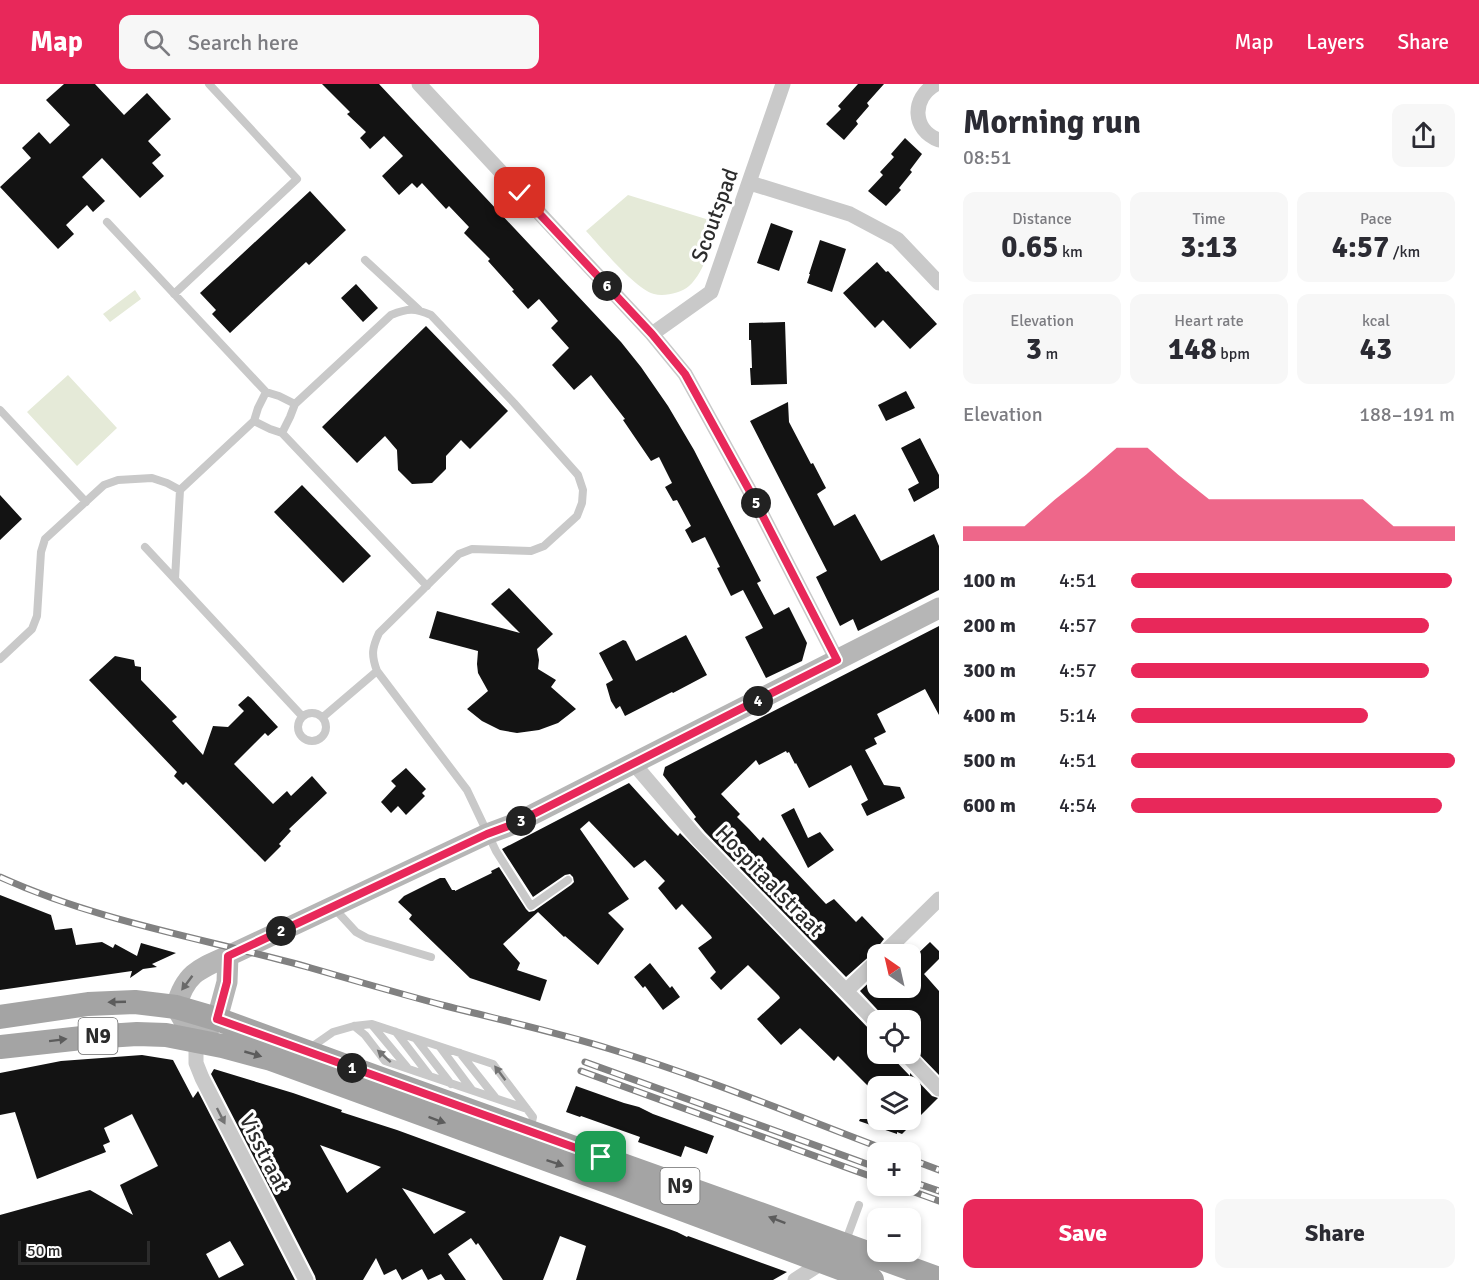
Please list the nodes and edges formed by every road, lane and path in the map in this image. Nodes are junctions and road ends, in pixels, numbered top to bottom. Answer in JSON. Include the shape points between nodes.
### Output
{"nodes":[{"id":1,"x":209,"y":84,"type":"edge"},
{"id":2,"x":783,"y":84,"type":"edge"},
{"id":3,"x":420,"y":85,"type":"edge"},
{"id":4,"x":931,"y":85,"type":"edge"},
{"id":5,"x":939,"y":140,"type":"edge"},
{"id":6,"x":750,"y":183,"type":"junction"},
{"id":7,"x":107,"y":222,"type":"dead end"},
{"id":8,"x":365,"y":260,"type":"dead end"},
{"id":9,"x":939,"y":283,"type":"edge"},
{"id":10,"x":174,"y":294,"type":"junction"},
{"id":11,"x":418,"y":310,"type":"junction"},
{"id":12,"x":652,"y":334,"type":"junction"},
{"id":13,"x":266,"y":392,"type":"junction"},
{"id":14,"x":295,"y":404,"type":"junction"},
{"id":15,"x":0,"y":410,"type":"edge"},
{"id":16,"x":254,"y":421,"type":"junction"},
{"id":17,"x":282,"y":433,"type":"junction"},
{"id":18,"x":180,"y":490,"type":"junction"},
{"id":19,"x":86,"y":502,"type":"junction"},
{"id":20,"x":146,"y":547,"type":"dead end"},
{"id":21,"x":175,"y":579,"type":"junction"},
{"id":22,"x":427,"y":586,"type":"junction"},
{"id":23,"x":939,"y":608,"type":"edge"},
{"id":24,"x":0,"y":659,"type":"edge"},
{"id":25,"x":837,"y":660,"type":"junction"},
{"id":26,"x":376,"y":671,"type":"junction"},
{"id":27,"x":302,"y":716,"type":"junction"},
{"id":28,"x":323,"y":717,"type":"junction"},
{"id":29,"x":634,"y":764,"type":"junction"},
{"id":30,"x":487,"y":834,"type":"junction"},
{"id":31,"x":568,"y":880,"type":"dead end"},
{"id":32,"x":939,"y":899,"type":"edge"},
{"id":33,"x":333,"y":907,"type":"junction"},
{"id":34,"x":893,"y":944,"type":"edge"},
{"id":35,"x":228,"y":956,"type":"junction"},
{"id":36,"x":431,"y":957,"type":"dead end"},
{"id":37,"x":867,"y":971,"type":"edge"},
{"id":38,"x":846,"y":991,"type":"junction"},
{"id":39,"x":176,"y":1007,"type":"junction"},
{"id":40,"x":867,"y":1013,"type":"edge"},
{"id":41,"x":0,"y":1017,"type":"edge"},
{"id":42,"x":217,"y":1019,"type":"junction"},
{"id":43,"x":372,"y":1024,"type":"junction"},
{"id":44,"x":354,"y":1026,"type":"junction"},
{"id":45,"x":395,"y":1031,"type":"junction"},
{"id":46,"x":415,"y":1038,"type":"junction"},
{"id":47,"x":196,"y":1042,"type":"junction"},
{"id":48,"x":440,"y":1046,"type":"junction"},
{"id":49,"x":0,"y":1047,"type":"edge"},
{"id":50,"x":306,"y":1051,"type":"junction"},
{"id":51,"x":460,"y":1053,"type":"junction"},
{"id":52,"x":915,"y":1064,"type":"edge"},
{"id":53,"x":408,"y":1068,"type":"junction"},
{"id":54,"x":430,"y":1076,"type":"junction"},
{"id":55,"x":452,"y":1084,"type":"junction"},
{"id":56,"x":939,"y":1089,"type":"edge"},
{"id":57,"x":473,"y":1091,"type":"junction"},
{"id":58,"x":496,"y":1099,"type":"junction"},
{"id":59,"x":517,"y":1132,"type":"junction"},
{"id":60,"x":858,"y":1205,"type":"dead end"},
{"id":61,"x":833,"y":1249,"type":"junction"},
{"id":62,"x":939,"y":1279,"type":"edge"},
{"id":63,"x":306,"y":1280,"type":"edge"},
{"id":64,"x":795,"y":1280,"type":"edge"},
{"id":65,"x":872,"y":1280,"type":"edge"}],
"edges":[{"from":1,"to":10,"type":"lane","via":[[297,179]]},
{"from":2,"to":6,"type":"street","name":"Scoutspad"},
{"from":3,"to":12,"type":"street"},
{"from":4,"to":5,"type":"street","via":[[922,95],[918,114],[926,132]]},
{"from":6,"to":9,"type":"street","via":[[850,214],[897,239]]},
{"from":6,"to":12,"type":"street","name":"Scoutspad","via":[[711,292]]},
{"from":7,"to":10,"type":"lane"},
{"from":8,"to":11,"type":"lane"},
{"from":10,"to":13,"type":"lane"},
{"from":11,"to":14,"type":"lane","via":[[404,309],[391,315]]},
{"from":11,"to":22,"type":"lane","via":[[431,315],[514,403],[578,475],[583,490],[576,516],[544,546],[531,551],[472,549],[459,554]]},
{"from":12,"to":25,"type":"street","via":[[685,374]]},
{"from":13,"to":14,"type":"lane"},
{"from":13,"to":16,"type":"lane"},
{"from":14,"to":17,"type":"lane"},
{"from":15,"to":19,"type":"lane"},
{"from":16,"to":17,"type":"lane"},
{"from":16,"to":18,"type":"lane"},
{"from":17,"to":22,"type":"lane"},
{"from":18,"to":19,"type":"lane","via":[[152,478],[118,480],[104,485]]},
{"from":18,"to":21,"type":"lane"},
{"from":19,"to":24,"type":"lane","via":[[45,539],[38,616],[32,629]]},
{"from":20,"to":21,"type":"lane"},
{"from":21,"to":27,"type":"lane"},
{"from":22,"to":26,"type":"lane","via":[[379,633],[373,646]]},
{"from":23,"to":25,"type":"street"},
{"from":25,"to":29,"type":"street"},
{"from":26,"to":28,"type":"lane"},
{"from":26,"to":30,"type":"lane","via":[[467,790]]},
{"from":27,"to":28,"type":"lane","via":[[310,712]]},
{"from":27,"to":28,"type":"lane","via":[[297,724],[299,734],[311,741],[324,735]]},
{"from":29,"to":30,"type":"street"},
{"from":29,"to":38,"type":"street","name":"Hospitaalstraat","via":[[698,839]]},
{"from":30,"to":31,"type":"lane","via":[[531,906]]},
{"from":30,"to":33,"type":"street"},
{"from":32,"to":34,"type":"street"},
{"from":33,"to":35,"type":"street"},
{"from":33,"to":36,"type":"lane","via":[[367,938]]},
{"from":35,"to":39,"type":"street","one_way":true,"via":[[190,977]]},
{"from":35,"to":42,"type":"street","via":[[227,982]]},
{"from":37,"to":38,"type":"street"},
{"from":38,"to":40,"type":"street","name":"Hospitaalstraat"},
{"from":39,"to":41,"type":"main road","number":"N9","one_way":true,"via":[[114,1002]]},
{"from":39,"to":42,"type":"main road","number":"N9"},
{"from":39,"to":47,"type":"street"},
{"from":42,"to":47,"type":"street"},
{"from":42,"to":50,"type":"main road","number":"N9"},
{"from":43,"to":44,"type":"lane"},
{"from":43,"to":45,"type":"lane"},
{"from":43,"to":53,"type":"lane"},
{"from":44,"to":50,"type":"lane","via":[[333,1032]]},
{"from":53,"to":44,"type":"lane","one_way":true,"via":[[385,1060]]},
{"from":45,"to":46,"type":"lane"},
{"from":45,"to":54,"type":"lane"},
{"from":46,"to":48,"type":"lane"},
{"from":46,"to":55,"type":"lane"},
{"from":49,"to":47,"type":"main road","number":"N9","one_way":true,"via":[[137,1034]]},
{"from":47,"to":59,"type":"main road","number":"N9","one_way":true,"via":[[271,1059]]},
{"from":47,"to":63,"type":"street","name":"Visstraat","one_way":true,"via":[[196,1063],[202,1078]]},
{"from":48,"to":51,"type":"lane"},
{"from":48,"to":57,"type":"lane"},
{"from":50,"to":59,"type":"main road","number":"N9"},
{"from":51,"to":58,"type":"lane"},
{"from":59,"to":51,"type":"lane","one_way":true,"via":[[493,1064]]},
{"from":52,"to":56,"type":"street"},
{"from":53,"to":54,"type":"lane"},
{"from":54,"to":55,"type":"lane"},
{"from":55,"to":57,"type":"lane"},
{"from":57,"to":58,"type":"lane"},
{"from":58,"to":59,"type":"lane"},
{"from":61,"to":59,"type":"main road","number":"N9","one_way":true},
{"from":59,"to":61,"type":"main road","number":"N9","one_way":true,"via":[[683,1209]]},
{"from":60,"to":61,"type":"lane"},
{"from":61,"to":62,"type":"main road","number":"N9"},
{"from":61,"to":64,"type":"street"},
{"from":61,"to":65,"type":"main road","number":"N9"}]}
